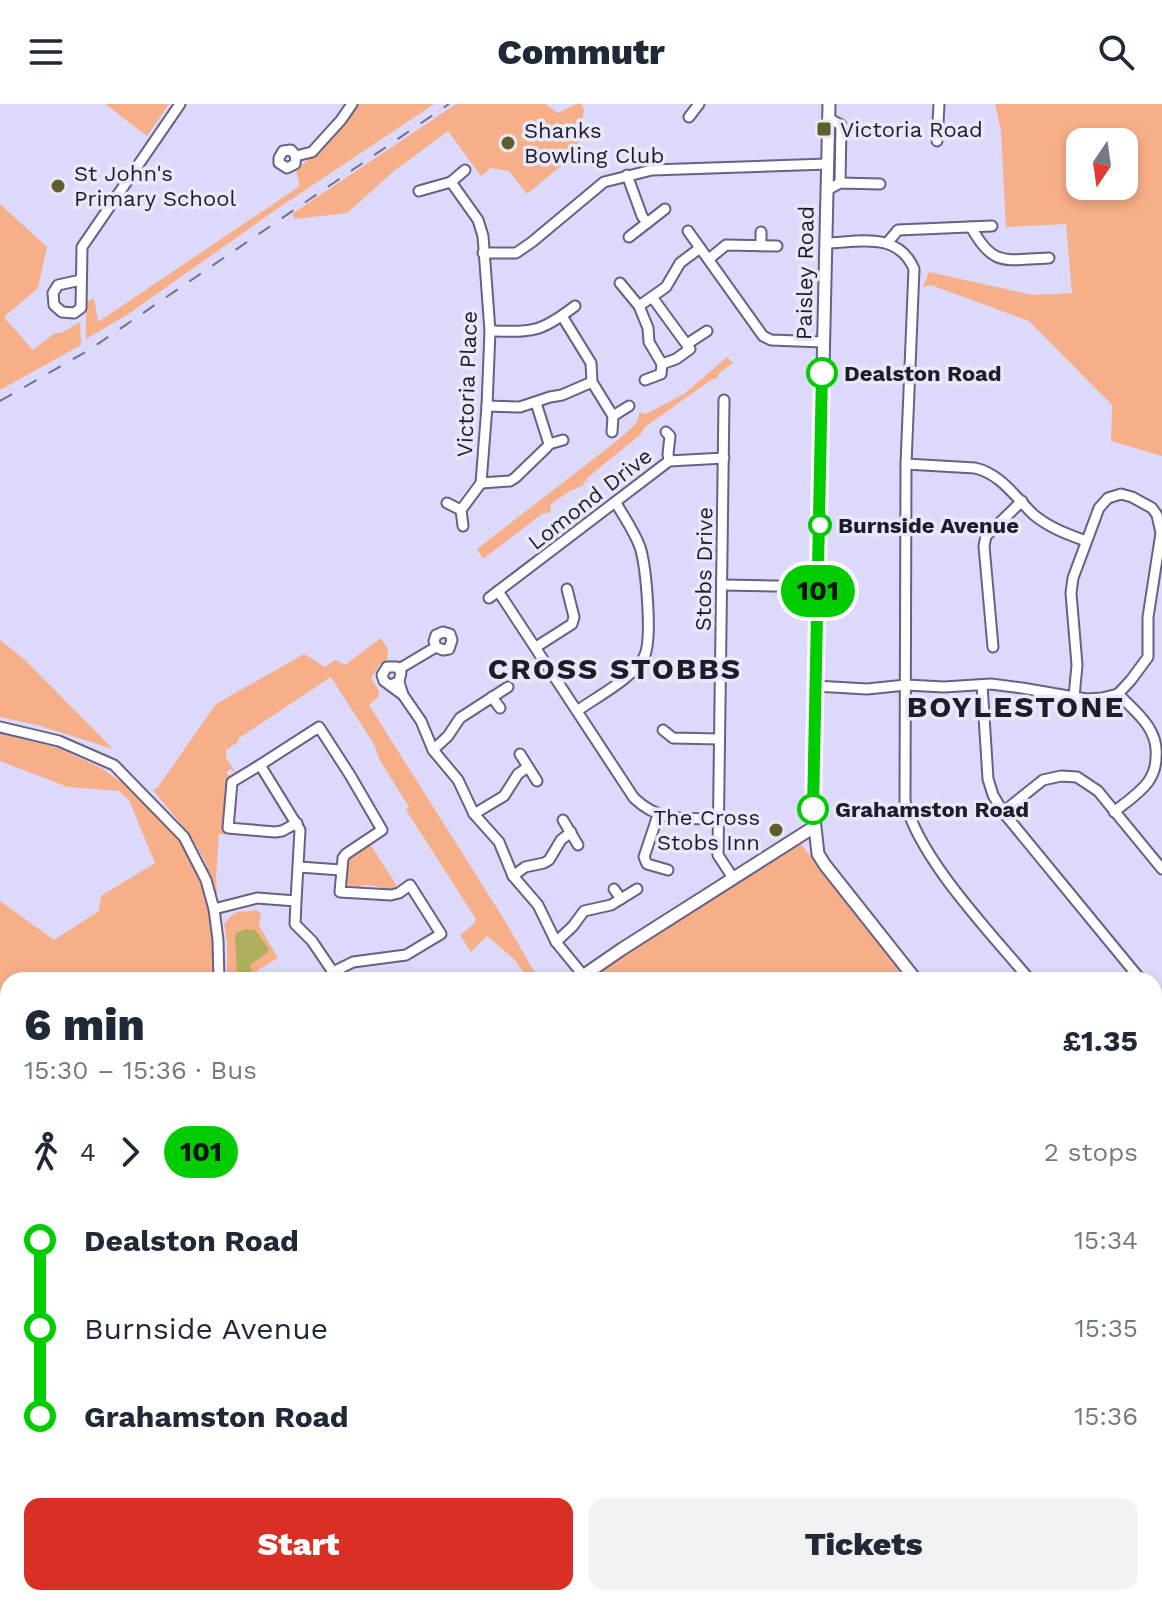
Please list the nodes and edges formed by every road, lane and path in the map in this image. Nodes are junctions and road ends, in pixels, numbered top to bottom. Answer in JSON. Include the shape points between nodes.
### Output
{"nodes":[{"id":1,"x":180,"y":104,"type":"edge"},
{"id":2,"x":352,"y":104,"type":"edge"},
{"id":3,"x":699,"y":104,"type":"edge"},
{"id":4,"x":829,"y":104,"type":"edge"},
{"id":5,"x":939,"y":104,"type":"edge"},
{"id":6,"x":689,"y":117,"type":"dead end"},
{"id":7,"x":828,"y":118,"type":"junction"},
{"id":8,"x":937,"y":141,"type":"dead end"},
{"id":9,"x":296,"y":156,"type":"dead end"},
{"id":10,"x":827,"y":164,"type":"junction"},
{"id":11,"x":465,"y":170,"type":"dead end"},
{"id":12,"x":627,"y":175,"type":"junction"},
{"id":13,"x":451,"y":182,"type":"junction"},
{"id":14,"x":840,"y":183,"type":"junction"},
{"id":15,"x":880,"y":184,"type":"dead end"},
{"id":16,"x":827,"y":190,"type":"junction"},
{"id":17,"x":419,"y":191,"type":"dead end"},
{"id":18,"x":665,"y":209,"type":"dead end"},
{"id":19,"x":647,"y":223,"type":"junction"},
{"id":20,"x":992,"y":226,"type":"dead end"},
{"id":21,"x":971,"y":227,"type":"junction"},
{"id":22,"x":688,"y":231,"type":"dead end"},
{"id":23,"x":761,"y":232,"type":"dead end"},
{"id":24,"x":629,"y":237,"type":"dead end"},
{"id":25,"x":888,"y":242,"type":"junction"},
{"id":26,"x":826,"y":243,"type":"junction"},
{"id":27,"x":761,"y":246,"type":"junction"},
{"id":28,"x":777,"y":246,"type":"dead end"},
{"id":29,"x":700,"y":248,"type":"junction"},
{"id":30,"x":483,"y":253,"type":"junction"},
{"id":31,"x":1049,"y":258,"type":"dead end"},
{"id":32,"x":709,"y":259,"type":"junction"},
{"id":33,"x":81,"y":280,"type":"dead end"},
{"id":34,"x":620,"y":283,"type":"dead end"},
{"id":35,"x":652,"y":297,"type":"junction"},
{"id":36,"x":575,"y":306,"type":"dead end"},
{"id":37,"x":639,"y":306,"type":"junction"},
{"id":38,"x":562,"y":316,"type":"junction"},
{"id":39,"x":490,"y":331,"type":"junction"},
{"id":40,"x":707,"y":331,"type":"dead end"},
{"id":41,"x":823,"y":342,"type":"junction"},
{"id":42,"x":687,"y":344,"type":"junction"},
{"id":43,"x":662,"y":364,"type":"junction"},
{"id":44,"x":645,"y":380,"type":"dead end"},
{"id":45,"x":592,"y":382,"type":"junction"},
{"id":46,"x":724,"y":400,"type":"dead end"},
{"id":47,"x":536,"y":403,"type":"junction"},
{"id":48,"x":487,"y":406,"type":"junction"},
{"id":49,"x":629,"y":406,"type":"dead end"},
{"id":50,"x":613,"y":416,"type":"junction"},
{"id":51,"x":612,"y":432,"type":"dead end"},
{"id":52,"x":666,"y":432,"type":"dead end"},
{"id":53,"x":563,"y":440,"type":"dead end"},
{"id":54,"x":549,"y":444,"type":"junction"},
{"id":55,"x":724,"y":458,"type":"junction"},
{"id":56,"x":669,"y":461,"type":"junction"},
{"id":57,"x":906,"y":464,"type":"junction"},
{"id":58,"x":481,"y":483,"type":"junction"},
{"id":59,"x":1022,"y":501,"type":"junction"},
{"id":60,"x":447,"y":503,"type":"dead end"},
{"id":61,"x":616,"y":503,"type":"junction"},
{"id":62,"x":461,"y":510,"type":"junction"},
{"id":63,"x":463,"y":526,"type":"dead end"},
{"id":64,"x":1086,"y":541,"type":"junction"},
{"id":65,"x":722,"y":585,"type":"junction"},
{"id":66,"x":819,"y":587,"type":"junction"},
{"id":67,"x":567,"y":589,"type":"dead end"},
{"id":68,"x":498,"y":591,"type":"junction"},
{"id":69,"x":489,"y":598,"type":"dead end"},
{"id":70,"x":436,"y":647,"type":"dead end"},
{"id":71,"x":536,"y":647,"type":"junction"},
{"id":72,"x":993,"y":647,"type":"dead end"},
{"id":73,"x":399,"y":669,"type":"junction"},
{"id":74,"x":387,"y":682,"type":"junction"},
{"id":75,"x":906,"y":685,"type":"junction"},
{"id":76,"x":982,"y":685,"type":"junction"},
{"id":77,"x":815,"y":686,"type":"junction"},
{"id":78,"x":508,"y":687,"type":"dead end"},
{"id":79,"x":1118,"y":694,"type":"junction"},
{"id":80,"x":492,"y":697,"type":"junction"},
{"id":81,"x":1074,"y":697,"type":"junction"},
{"id":82,"x":500,"y":708,"type":"dead end"},
{"id":83,"x":577,"y":711,"type":"junction"},
{"id":84,"x":0,"y":727,"type":"edge"},
{"id":85,"x":663,"y":730,"type":"dead end"},
{"id":86,"x":719,"y":739,"type":"junction"},
{"id":87,"x":433,"y":750,"type":"junction"},
{"id":88,"x":520,"y":754,"type":"dead end"},
{"id":89,"x":260,"y":765,"type":"junction"},
{"id":90,"x":528,"y":767,"type":"junction"},
{"id":91,"x":537,"y":781,"type":"dead end"},
{"id":92,"x":1003,"y":812,"type":"junction"},
{"id":93,"x":1114,"y":812,"type":"junction"},
{"id":94,"x":474,"y":814,"type":"junction"},
{"id":95,"x":658,"y":815,"type":"junction"},
{"id":96,"x":719,"y":819,"type":"junction"},
{"id":97,"x":563,"y":820,"type":"dead end"},
{"id":98,"x":297,"y":823,"type":"junction"},
{"id":99,"x":814,"y":827,"type":"junction"},
{"id":100,"x":571,"y":832,"type":"junction"},
{"id":101,"x":578,"y":845,"type":"dead end"},
{"id":102,"x":299,"y":867,"type":"junction"},
{"id":103,"x":1162,"y":869,"type":"edge"},
{"id":104,"x":341,"y":870,"type":"junction"},
{"id":105,"x":668,"y":870,"type":"dead end"},
{"id":106,"x":513,"y":876,"type":"junction"},
{"id":107,"x":733,"y":878,"type":"junction"},
{"id":108,"x":614,"y":889,"type":"dead end"},
{"id":109,"x":637,"y":889,"type":"dead end"},
{"id":110,"x":621,"y":899,"type":"junction"},
{"id":111,"x":296,"y":901,"type":"junction"},
{"id":112,"x":214,"y":909,"type":"junction"},
{"id":113,"x":556,"y":942,"type":"junction"},
{"id":114,"x":219,"y":972,"type":"edge"},
{"id":115,"x":332,"y":972,"type":"edge"},
{"id":116,"x":340,"y":972,"type":"edge"},
{"id":117,"x":577,"y":972,"type":"edge"},
{"id":118,"x":588,"y":972,"type":"edge"},
{"id":119,"x":910,"y":972,"type":"edge"},
{"id":120,"x":1023,"y":972,"type":"edge"},
{"id":121,"x":1134,"y":972,"type":"edge"}],
"edges":[{"from":1,"to":33,"type":"street","via":[[82,247]]},
{"from":2,"to":9,"type":"street","via":[[312,152]]},
{"from":3,"to":6,"type":"street"},
{"from":4,"to":7,"type":"main road","name":"Paisley Road"},
{"from":5,"to":8,"type":"street"},
{"from":7,"to":10,"type":"main road","name":"Paisley Road"},
{"from":7,"to":14,"type":"street","via":[[841,125]]},
{"from":10,"to":12,"type":"street"},
{"from":10,"to":16,"type":"main road","name":"Paisley Road"},
{"from":11,"to":13,"type":"street"},
{"from":12,"to":19,"type":"street"},
{"from":12,"to":30,"type":"street","via":[[604,182],[516,253]]},
{"from":13,"to":17,"type":"street"},
{"from":13,"to":30,"type":"street","name":"Victoria Place","via":[[478,220]]},
{"from":14,"to":15,"type":"street"},
{"from":14,"to":16,"type":"street"},
{"from":16,"to":26,"type":"main road","name":"Paisley Road"},
{"from":18,"to":19,"type":"street"},
{"from":19,"to":24,"type":"street"},
{"from":20,"to":21,"type":"street"},
{"from":21,"to":25,"type":"street","via":[[898,230]]},
{"from":21,"to":31,"type":"street","via":[[995,256]]},
{"from":22,"to":29,"type":"street"},
{"from":23,"to":27,"type":"street"},
{"from":25,"to":26,"type":"street"},
{"from":25,"to":57,"type":"street","via":[[904,252],[914,269]]},
{"from":26,"to":41,"type":"main road","name":"Paisley Road"},
{"from":27,"to":28,"type":"street"},
{"from":27,"to":32,"type":"street","via":[[726,245]]},
{"from":29,"to":32,"type":"street"},
{"from":29,"to":35,"type":"street"},
{"from":30,"to":39,"type":"street","name":"Victoria Place"},
{"from":32,"to":41,"type":"street","via":[[763,336]]},
{"from":34,"to":37,"type":"street"},
{"from":35,"to":37,"type":"street"},
{"from":35,"to":42,"type":"street"},
{"from":36,"to":38,"type":"street"},
{"from":37,"to":43,"type":"street"},
{"from":38,"to":39,"type":"street","via":[[536,330]]},
{"from":38,"to":45,"type":"street","via":[[591,363]]},
{"from":39,"to":48,"type":"street","name":"Victoria Place"},
{"from":40,"to":42,"type":"street"},
{"from":41,"to":66,"type":"main road","name":"Paisley Road"},
{"from":42,"to":43,"type":"street","via":[[690,349]]},
{"from":43,"to":44,"type":"street","via":[[661,374]]},
{"from":45,"to":47,"type":"street"},
{"from":45,"to":50,"type":"street"},
{"from":46,"to":55,"type":"street","name":"Stobs Drive"},
{"from":47,"to":48,"type":"street"},
{"from":47,"to":54,"type":"street"},
{"from":48,"to":58,"type":"street","name":"Victoria Place"},
{"from":49,"to":50,"type":"street"},
{"from":50,"to":51,"type":"street"},
{"from":52,"to":56,"type":"street"},
{"from":53,"to":54,"type":"street"},
{"from":54,"to":58,"type":"street","via":[[510,481]]},
{"from":55,"to":56,"type":"street","name":"Lomond Drive"},
{"from":55,"to":65,"type":"street","name":"Stobs Drive"},
{"from":56,"to":61,"type":"street","name":"Lomond Drive"},
{"from":57,"to":59,"type":"street","via":[[986,470]]},
{"from":57,"to":75,"type":"street"},
{"from":58,"to":62,"type":"street","name":"Victoria Place"},
{"from":59,"to":64,"type":"street","via":[[1052,528]]},
{"from":59,"to":72,"type":"street","via":[[986,536],[984,546]]},
{"from":60,"to":62,"type":"street"},
{"from":61,"to":68,"type":"street","name":"Lomond Drive"},
{"from":61,"to":83,"type":"street","via":[[641,553],[647,647],[632,672]]},
{"from":62,"to":63,"type":"street"},
{"from":64,"to":79,"type":"street","via":[[1099,508],[1121,494],[1152,508],[1160,524],[1148,657]]},
{"from":64,"to":81,"type":"street","via":[[1071,593]]},
{"from":65,"to":66,"type":"street"},
{"from":65,"to":86,"type":"street","name":"Stobs Drive"},
{"from":66,"to":77,"type":"main road","name":"Paisley Road"},
{"from":67,"to":71,"type":"street","via":[[572,624]]},
{"from":68,"to":69,"type":"street","name":"Lomond Drive"},
{"from":68,"to":71,"type":"street"},
{"from":70,"to":73,"type":"street"},
{"from":71,"to":83,"type":"street"},
{"from":73,"to":74,"type":"street","via":[[401,676]]},
{"from":73,"to":74,"type":"street","via":[[387,667]]},
{"from":74,"to":87,"type":"street","via":[[421,721]]},
{"from":75,"to":76,"type":"street"},
{"from":75,"to":77,"type":"street"},
{"from":75,"to":120,"type":"street","via":[[908,811],[950,883]]},
{"from":76,"to":81,"type":"street"},
{"from":76,"to":92,"type":"street","via":[[988,779]]},
{"from":77,"to":99,"type":"main road","name":"Paisley Road"},
{"from":78,"to":80,"type":"street"},
{"from":79,"to":81,"type":"street"},
{"from":79,"to":93,"type":"street","via":[[1144,720],[1157,746],[1147,784]]},
{"from":80,"to":82,"type":"street"},
{"from":80,"to":87,"type":"street","via":[[460,718]]},
{"from":83,"to":95,"type":"street","via":[[634,798]]},
{"from":84,"to":112,"type":"street","via":[[59,741],[114,765],[184,837]]},
{"from":85,"to":86,"type":"street","via":[[673,738]]},
{"from":86,"to":96,"type":"street","name":"Stobs Drive"},
{"from":87,"to":94,"type":"street","via":[[458,780]]},
{"from":88,"to":90,"type":"street"},
{"from":89,"to":98,"type":"street"},
{"from":89,"to":98,"type":"street","via":[[232,782],[228,828],[275,832]]},
{"from":89,"to":104,"type":"street","via":[[321,729],[382,830],[346,854]]},
{"from":90,"to":91,"type":"street"},
{"from":90,"to":94,"type":"street","via":[[504,796]]},
{"from":92,"to":93,"type":"street","via":[[1043,780],[1067,776],[1087,782]]},
{"from":92,"to":121,"type":"street"},
{"from":93,"to":103,"type":"street"},
{"from":94,"to":106,"type":"street","via":[[499,842]]},
{"from":95,"to":96,"type":"street"},
{"from":95,"to":105,"type":"street","via":[[644,857],[647,864]]},
{"from":96,"to":107,"type":"street","name":"Stobs Drive","via":[[718,855]]},
{"from":97,"to":100,"type":"street"},
{"from":98,"to":102,"type":"street"},
{"from":99,"to":107,"type":"main road"},
{"from":99,"to":119,"type":"main road","name":"Paisley Road","via":[[825,865]]},
{"from":100,"to":101,"type":"street"},
{"from":100,"to":106,"type":"street","via":[[549,860]]},
{"from":102,"to":104,"type":"street"},
{"from":102,"to":111,"type":"street"},
{"from":104,"to":116,"type":"street","via":[[340,892],[391,895],[410,885],[441,934],[406,955],[353,962]]},
{"from":106,"to":113,"type":"street","via":[[538,905]]},
{"from":107,"to":118,"type":"main road"},
{"from":108,"to":110,"type":"street"},
{"from":109,"to":110,"type":"street"},
{"from":110,"to":113,"type":"street","via":[[584,911]]},
{"from":111,"to":112,"type":"street","via":[[257,898]]},
{"from":111,"to":115,"type":"street","via":[[296,926]]},
{"from":112,"to":114,"type":"street"},
{"from":113,"to":117,"type":"street"}]}
